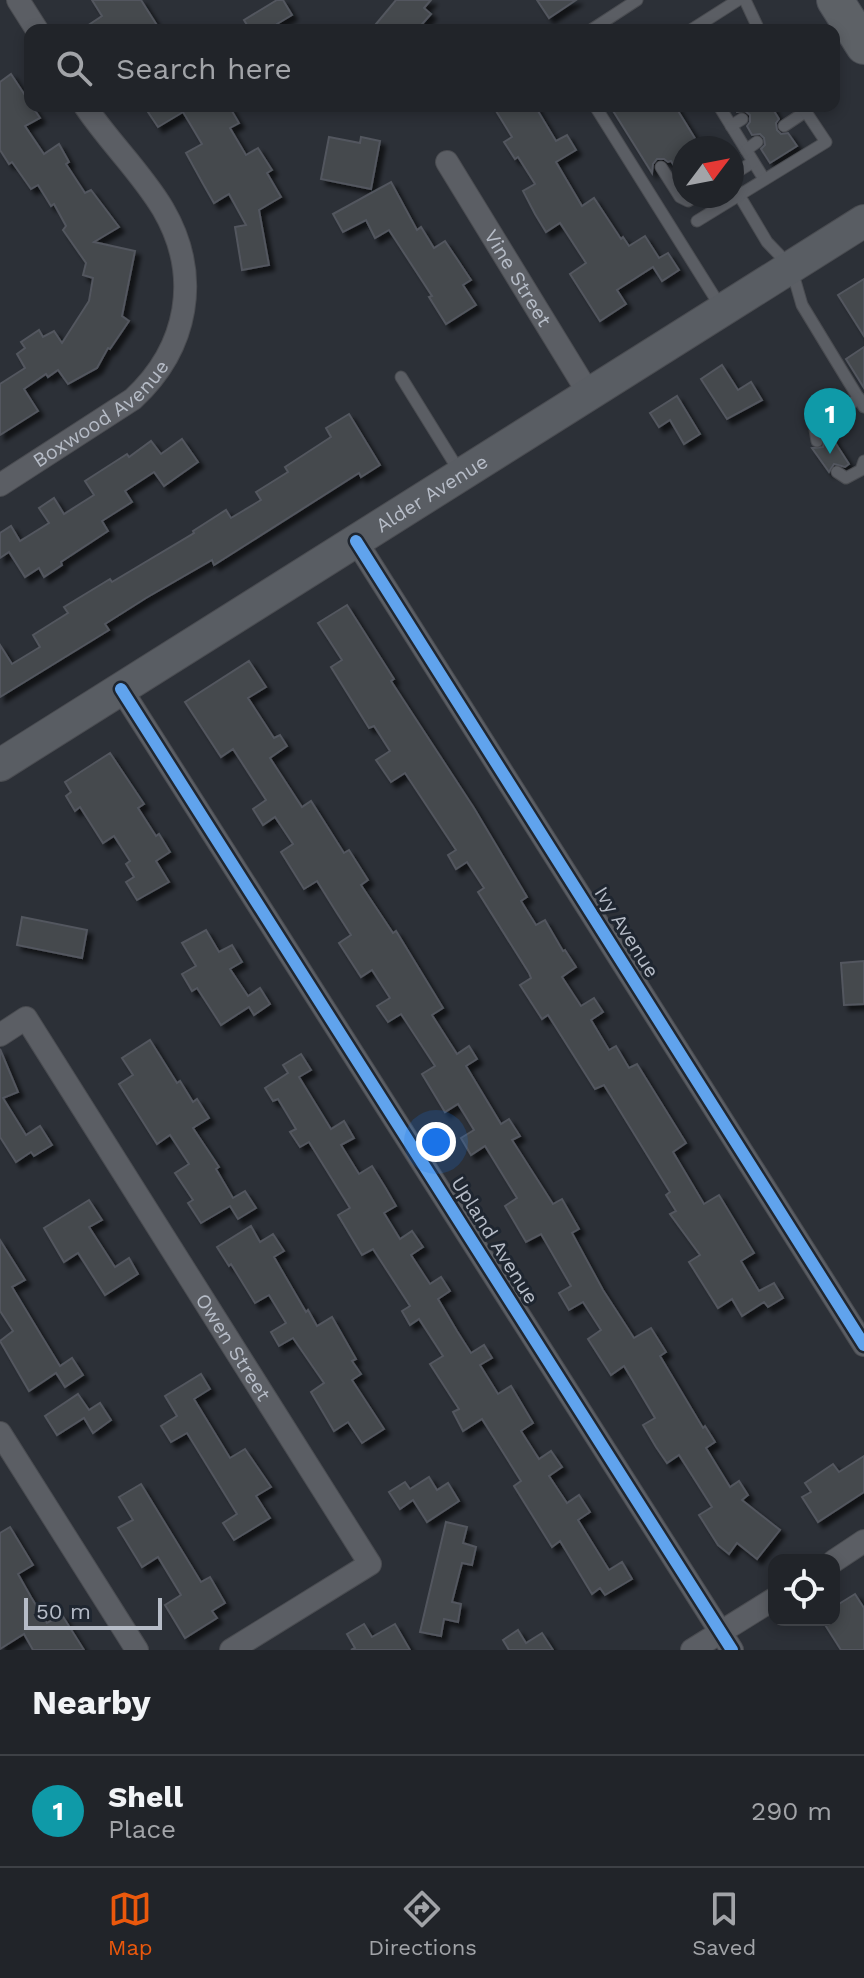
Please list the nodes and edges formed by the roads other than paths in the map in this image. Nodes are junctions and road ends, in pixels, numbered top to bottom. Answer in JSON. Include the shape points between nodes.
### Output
{"nodes":[{"id":1,"x":18,"y":0,"type":"edge"},
{"id":2,"x":637,"y":0,"type":"edge"},
{"id":3,"x":738,"y":0,"type":"edge"},
{"id":4,"x":745,"y":0,"type":"edge"},
{"id":5,"x":842,"y":2,"type":"edge"},
{"id":6,"x":33,"y":24,"type":"edge"},
{"id":7,"x":600,"y":24,"type":"edge"},
{"id":8,"x":700,"y":24,"type":"edge"},
{"id":9,"x":756,"y":24,"type":"edge"},
{"id":10,"x":864,"y":46,"type":"edge"},
{"id":11,"x":90,"y":112,"type":"edge"},
{"id":12,"x":599,"y":112,"type":"edge"},
{"id":13,"x":725,"y":112,"type":"edge"},
{"id":14,"x":800,"y":112,"type":"edge"},
{"id":15,"x":806,"y":112,"type":"edge"},
{"id":16,"x":784,"y":126,"type":"dead end"},
{"id":17,"x":757,"y":142,"type":"dead end"},
{"id":18,"x":746,"y":150,"type":"junction"},
{"id":19,"x":447,"y":162,"type":"dead end"},
{"id":20,"x":753,"y":162,"type":"junction"},
{"id":21,"x":661,"y":167,"type":"dead end"},
{"id":22,"x":744,"y":168,"type":"edge"},
{"id":23,"x":764,"y":179,"type":"junction"},
{"id":24,"x":672,"y":184,"type":"edge"},
{"id":25,"x":744,"y":192,"type":"edge"},
{"id":26,"x":744,"y":203,"type":"edge"},
{"id":27,"x":718,"y":208,"type":"edge"},
{"id":28,"x":697,"y":221,"type":"dead end"},
{"id":29,"x":864,"y":221,"type":"edge"},
{"id":30,"x":791,"y":267,"type":"junction"},
{"id":31,"x":723,"y":310,"type":"junction"},
{"id":32,"x":401,"y":377,"type":"dead end"},
{"id":33,"x":589,"y":394,"type":"junction"},
{"id":34,"x":861,"y":403,"type":"edge"},
{"id":35,"x":817,"y":441,"type":"dead end"},
{"id":36,"x":864,"y":461,"type":"edge"},
{"id":37,"x":837,"y":472,"type":"dead end"},
{"id":38,"x":461,"y":475,"type":"junction"},
{"id":39,"x":0,"y":485,"type":"edge"},
{"id":40,"x":356,"y":541,"type":"junction"},
{"id":41,"x":121,"y":689,"type":"junction"},
{"id":42,"x":0,"y":765,"type":"edge"},
{"id":43,"x":0,"y":1035,"type":"edge"},
{"id":44,"x":864,"y":1345,"type":"edge"},
{"id":45,"x":0,"y":1433,"type":"edge"},
{"id":46,"x":864,"y":1541,"type":"edge"},
{"id":47,"x":840,"y":1557,"type":"edge"},
{"id":48,"x":768,"y":1604,"type":"edge"},
{"id":49,"x":726,"y":1641,"type":"edge"},
{"id":50,"x":137,"y":1650,"type":"edge"},
{"id":51,"x":231,"y":1650,"type":"edge"},
{"id":52,"x":692,"y":1650,"type":"edge"}],
"edges":[{"from":1,"to":6,"type":"street"},
{"from":2,"to":7,"type":"lane"},
{"from":3,"to":8,"type":"lane"},
{"from":4,"to":9,"type":"lane"},
{"from":5,"to":10,"type":"main road"},
{"from":11,"to":39,"type":"street","name":"Boxwood Avenue","via":[[163,210],[178,241],[185,280],[182,324],[165,361],[133,399]]},
{"from":12,"to":31,"type":"lane"},
{"from":13,"to":18,"type":"lane","via":[[736,122]]},
{"from":14,"to":16,"type":"lane"},
{"from":15,"to":23,"type":"lane","via":[[826,142]]},
{"from":17,"to":18,"type":"lane"},
{"from":18,"to":20,"type":"lane"},
{"from":19,"to":33,"type":"street","name":"Vine Street"},
{"from":20,"to":22,"type":"lane"},
{"from":20,"to":23,"type":"lane"},
{"from":21,"to":24,"type":"lane"},
{"from":23,"to":25,"type":"lane"},
{"from":26,"to":30,"type":"lane","via":[[767,242]]},
{"from":27,"to":28,"type":"lane"},
{"from":29,"to":30,"type":"main road","name":"Alder Avenue"},
{"from":30,"to":31,"type":"main road","name":"Alder Avenue"},
{"from":30,"to":34,"type":"lane","via":[[802,305]]},
{"from":31,"to":33,"type":"main road","name":"Alder Avenue"},
{"from":32,"to":38,"type":"lane"},
{"from":33,"to":38,"type":"main road","name":"Alder Avenue"},
{"from":34,"to":35,"type":"lane","via":[[821,423],[815,430]]},
{"from":36,"to":37,"type":"lane","via":[[861,470],[846,478]]},
{"from":38,"to":40,"type":"main road","name":"Alder Avenue"},
{"from":40,"to":41,"type":"main road","name":"Alder Avenue"},
{"from":40,"to":44,"type":"street","name":"Ivy Avenue"},
{"from":41,"to":42,"type":"main road","name":"Alder Avenue"},
{"from":41,"to":49,"type":"street","name":"Upland Avenue"},
{"from":43,"to":51,"type":"street","name":"Owen Street","via":[[26,1018],[370,1564]]},
{"from":45,"to":50,"type":"street"},
{"from":46,"to":47,"type":"street"},
{"from":48,"to":49,"type":"street"},
{"from":49,"to":52,"type":"street"}]}
